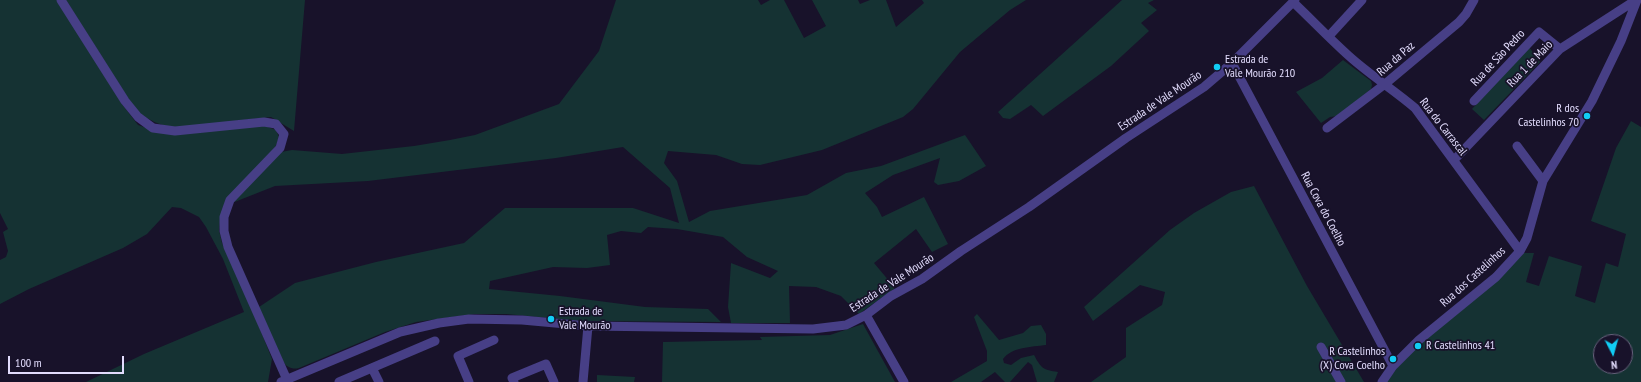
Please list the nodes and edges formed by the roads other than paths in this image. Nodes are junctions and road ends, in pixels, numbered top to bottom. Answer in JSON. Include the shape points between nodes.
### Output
{"nodes":[{"id":1,"x":62,"y":0,"type":"edge"},
{"id":2,"x":1362,"y":0,"type":"edge"},
{"id":3,"x":1474,"y":0,"type":"edge"},
{"id":4,"x":1637,"y":0,"type":"edge"},
{"id":5,"x":1294,"y":1,"type":"edge"},
{"id":6,"x":1329,"y":36,"type":"junction"},
{"id":7,"x":1560,"y":49,"type":"junction"},
{"id":8,"x":1232,"y":63,"type":"junction"},
{"id":9,"x":1385,"y":84,"type":"junction"},
{"id":10,"x":1474,"y":101,"type":"dead end"},
{"id":11,"x":1327,"y":128,"type":"dead end"},
{"id":12,"x":1517,"y":146,"type":"dead end"},
{"id":13,"x":1454,"y":160,"type":"junction"},
{"id":14,"x":1543,"y":180,"type":"junction"},
{"id":15,"x":1520,"y":251,"type":"junction"},
{"id":16,"x":866,"y":315,"type":"junction"},
{"id":17,"x":588,"y":326,"type":"junction"},
{"id":18,"x":494,"y":340,"type":"dead end"},
{"id":19,"x":435,"y":341,"type":"dead end"},
{"id":20,"x":1321,"y":347,"type":"dead end"},
{"id":21,"x":1393,"y":366,"type":"junction"},
{"id":22,"x":372,"y":368,"type":"junction"},
{"id":23,"x":286,"y":381,"type":"edge"},
{"id":24,"x":552,"y":381,"type":"edge"},
{"id":25,"x":339,"y":382,"type":"edge"},
{"id":26,"x":379,"y":382,"type":"edge"},
{"id":27,"x":470,"y":382,"type":"edge"},
{"id":28,"x":514,"y":382,"type":"edge"},
{"id":29,"x":583,"y":382,"type":"edge"},
{"id":30,"x":904,"y":382,"type":"edge"},
{"id":31,"x":1341,"y":382,"type":"edge"},
{"id":32,"x":1382,"y":382,"type":"edge"}],
"edges":[{"from":1,"to":23,"type":"street","via":[[125,101],[138,118],[153,128],[175,131],[264,122],[276,124],[284,134],[280,148],[230,200],[224,217],[224,231],[228,247]]},
{"from":2,"to":6,"type":"street"},
{"from":3,"to":9,"type":"street","name":"Rua da Paz","via":[[1458,22]]},
{"from":4,"to":7,"type":"street","name":"Rua 1 de Maio"},
{"from":4,"to":14,"type":"street","name":"Rua dos Castelinhos","via":[[1592,102]]},
{"from":5,"to":6,"type":"street","name":"Rua do Carrascal"},
{"from":5,"to":8,"type":"street","name":"Estrada de Vale Mourão"},
{"from":6,"to":9,"type":"street","name":"Rua do Carrascal","via":[[1349,56]]},
{"from":7,"to":10,"type":"street","name":"Rua de São Pedro","via":[[1538,32]]},
{"from":7,"to":13,"type":"street","name":"Rua 1 de Maio"},
{"from":8,"to":16,"type":"street","name":"Estrada de Vale Mourão","via":[[1190,97]]},
{"from":8,"to":21,"type":"street","name":"Rua Cova do Coelho"},
{"from":9,"to":11,"type":"street","name":"Rua da Paz"},
{"from":9,"to":13,"type":"street","name":"Rua do Carrascal","via":[[1415,108]]},
{"from":12,"to":14,"type":"street"},
{"from":13,"to":15,"type":"street","name":"Rua do Carrascal"},
{"from":14,"to":15,"type":"street","name":"Rua dos Castelinhos","via":[[1527,238]]},
{"from":15,"to":21,"type":"street","name":"Rua dos Castelinhos","via":[[1496,277],[1418,340]]},
{"from":16,"to":17,"type":"street","name":"Estrada de Vale Mourão","via":[[846,325],[826,329]]},
{"from":16,"to":30,"type":"street"},
{"from":17,"to":23,"type":"street","name":"Estrada de Vale Mourão","via":[[494,319],[439,323],[400,332]]},
{"from":17,"to":29,"type":"street"},
{"from":18,"to":27,"type":"street","via":[[458,356]]},
{"from":19,"to":22,"type":"street"},
{"from":20,"to":31,"type":"street"},
{"from":21,"to":32,"type":"street","name":"Rua dos Castelinhos"},
{"from":22,"to":25,"type":"street"},
{"from":22,"to":26,"type":"street"},
{"from":24,"to":28,"type":"street","via":[[546,364],[512,378]]}]}
